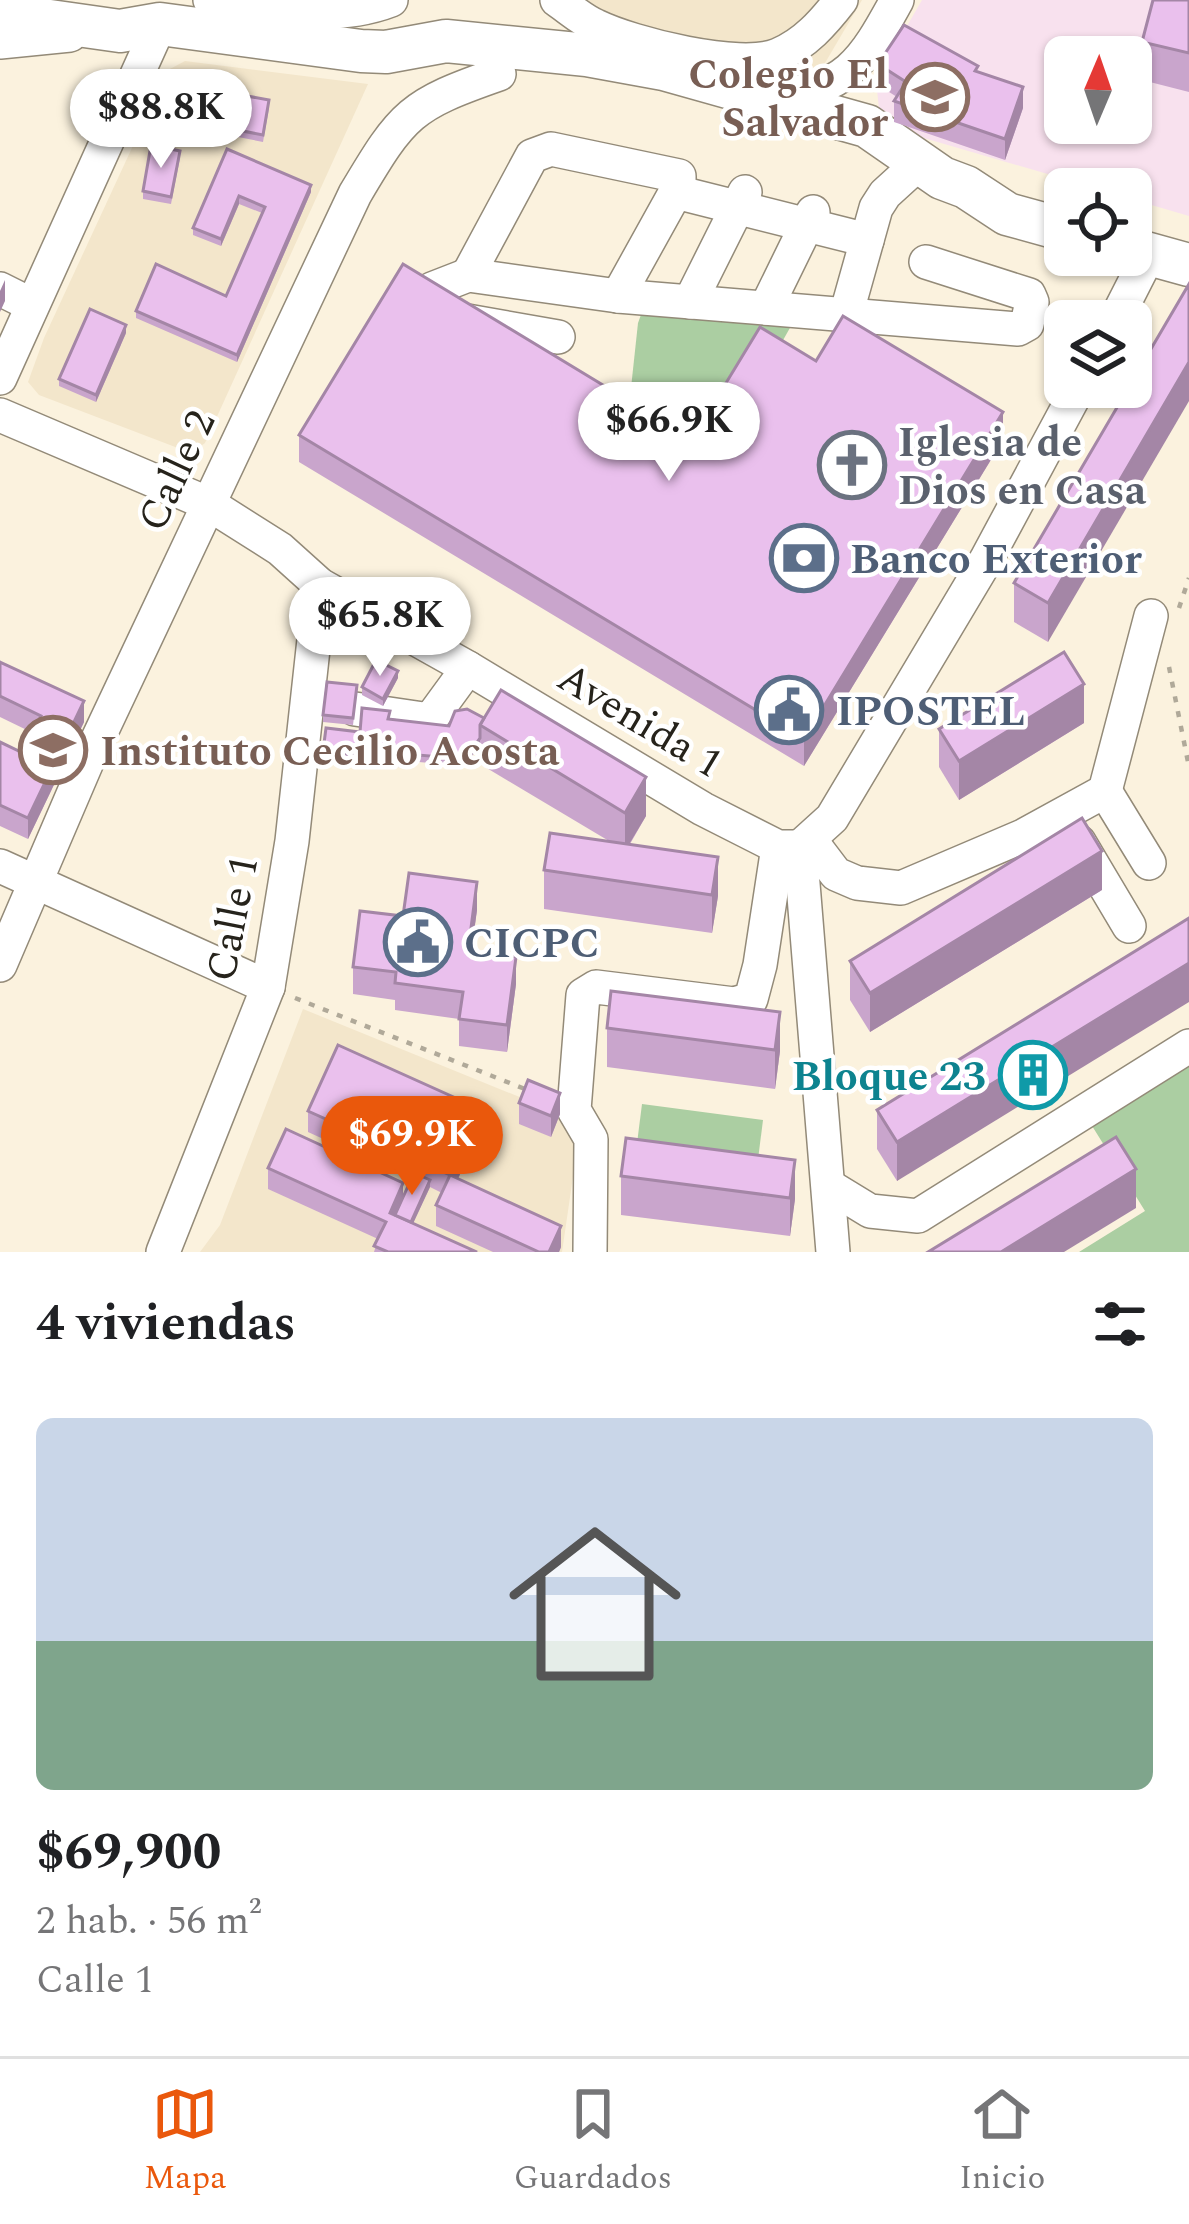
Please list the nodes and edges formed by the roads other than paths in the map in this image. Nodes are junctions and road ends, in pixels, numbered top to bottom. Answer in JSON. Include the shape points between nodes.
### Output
{"nodes":[{"id":1,"x":210,"y":0,"type":"edge"},
{"id":2,"x":392,"y":0,"type":"edge"},
{"id":3,"x":557,"y":0,"type":"edge"},
{"id":4,"x":841,"y":0,"type":"edge"},
{"id":5,"x":883,"y":5,"type":"edge"},
{"id":6,"x":0,"y":14,"type":"edge"},
{"id":7,"x":132,"y":18,"type":"edge"},
{"id":8,"x":0,"y":42,"type":"edge"},
{"id":9,"x":870,"y":50,"type":"junction"},
{"id":10,"x":386,"y":52,"type":"junction"},
{"id":11,"x":499,"y":74,"type":"junction"},
{"id":12,"x":761,"y":96,"type":"junction"},
{"id":13,"x":895,"y":146,"type":"junction"},
{"id":14,"x":966,"y":188,"type":"junction"},
{"id":15,"x":676,"y":192,"type":"junction"},
{"id":16,"x":1044,"y":196,"type":"edge"},
{"id":17,"x":742,"y":199,"type":"junction"},
{"id":18,"x":810,"y":218,"type":"junction"},
{"id":19,"x":1044,"y":224,"type":"edge"},
{"id":20,"x":1189,"y":237,"type":"edge"},
{"id":21,"x":867,"y":240,"type":"junction"},
{"id":22,"x":1152,"y":246,"type":"edge"},
{"id":23,"x":926,"y":262,"type":"dead end"},
{"id":24,"x":468,"y":275,"type":"junction"},
{"id":25,"x":0,"y":290,"type":"edge"},
{"id":26,"x":618,"y":296,"type":"junction"},
{"id":27,"x":690,"y":302,"type":"junction"},
{"id":28,"x":32,"y":305,"type":"junction"},
{"id":29,"x":766,"y":308,"type":"junction"},
{"id":30,"x":846,"y":315,"type":"junction"},
{"id":31,"x":558,"y":337,"type":"dead end"},
{"id":32,"x":0,"y":378,"type":"edge"},
{"id":33,"x":1068,"y":408,"type":"edge"},
{"id":34,"x":0,"y":415,"type":"edge"},
{"id":35,"x":209,"y":504,"type":"junction"},
{"id":36,"x":320,"y":585,"type":"junction"},
{"id":37,"x":1151,"y":616,"type":"dead end"},
{"id":38,"x":468,"y":668,"type":"junction"},
{"id":39,"x":329,"y":706,"type":"junction"},
{"id":40,"x":1105,"y":791,"type":"junction"},
{"id":41,"x":1065,"y":814,"type":"junction"},
{"id":42,"x":796,"y":845,"type":"junction"},
{"id":43,"x":1149,"y":863,"type":"dead end"},
{"id":44,"x":0,"y":866,"type":"edge"},
{"id":45,"x":37,"y":881,"type":"junction"},
{"id":46,"x":1129,"y":926,"type":"dead end"},
{"id":47,"x":0,"y":965,"type":"edge"},
{"id":48,"x":257,"y":982,"type":"junction"},
{"id":49,"x":1189,"y":1046,"type":"edge"},
{"id":50,"x":829,"y":1186,"type":"junction"},
{"id":51,"x":139,"y":1252,"type":"edge"},
{"id":52,"x":164,"y":1252,"type":"edge"},
{"id":53,"x":590,"y":1252,"type":"edge"},
{"id":54,"x":833,"y":1252,"type":"edge"}],
"edges":[{"from":1,"to":2,"type":"street","via":[[333,13]]},
{"from":3,"to":4,"type":"street","via":[[616,35],[740,60],[762,60],[801,42]]},
{"from":5,"to":9,"type":"street"},
{"from":6,"to":7,"type":"main road"},
{"from":7,"to":8,"type":"street"},
{"from":7,"to":10,"type":"main road"},
{"from":7,"to":28,"type":"street"},
{"from":9,"to":12,"type":"street","via":[[830,84]]},
{"from":9,"to":13,"type":"street","via":[[863,104]]},
{"from":10,"to":11,"type":"main road"},
{"from":10,"to":12,"type":"main road","via":[[446,40],[587,55]]},
{"from":11,"to":13,"type":"main road","via":[[657,97],[859,153]]},
{"from":11,"to":35,"type":"street","name":"Calle 2","via":[[438,95],[392,133]]},
{"from":12,"to":13,"type":"main road"},
{"from":13,"to":14,"type":"main road"},
{"from":13,"to":21,"type":"street"},
{"from":14,"to":16,"type":"main road"},
{"from":14,"to":19,"type":"main road","via":[[1007,214]]},
{"from":15,"to":17,"type":"street"},
{"from":15,"to":24,"type":"street","via":[[675,173],[536,151]]},
{"from":15,"to":26,"type":"street"},
{"from":17,"to":18,"type":"street"},
{"from":17,"to":27,"type":"street"},
{"from":18,"to":21,"type":"street"},
{"from":18,"to":29,"type":"street"},
{"from":20,"to":22,"type":"main road"},
{"from":21,"to":30,"type":"street"},
{"from":23,"to":30,"type":"street","via":[[1029,295],[1027,324]]},
{"from":24,"to":26,"type":"street"},
{"from":24,"to":31,"type":"street","via":[[432,289],[436,309]]},
{"from":25,"to":28,"type":"street"},
{"from":26,"to":27,"type":"street"},
{"from":27,"to":29,"type":"street"},
{"from":28,"to":32,"type":"street"},
{"from":29,"to":30,"type":"street"},
{"from":33,"to":42,"type":"street","via":[[832,818]]},
{"from":34,"to":35,"type":"street","name":"Avenida 1"},
{"from":35,"to":36,"type":"street","name":"Avenida 1"},
{"from":35,"to":45,"type":"street","name":"Calle 2"},
{"from":36,"to":38,"type":"street","name":"Avenida 1"},
{"from":36,"to":39,"type":"street","name":"Calle 1"},
{"from":37,"to":40,"type":"street"},
{"from":38,"to":39,"type":"street","via":[[430,720]]},
{"from":38,"to":42,"type":"street","name":"Avenida 1","via":[[703,809]]},
{"from":39,"to":48,"type":"street","name":"Calle 1"},
{"from":40,"to":41,"type":"street","name":"Avenida 1"},
{"from":40,"to":43,"type":"street"},
{"from":41,"to":42,"type":"street","name":"Avenida 1","via":[[901,888],[857,884]]},
{"from":41,"to":46,"type":"street"},
{"from":42,"to":50,"type":"street"},
{"from":42,"to":53,"type":"street","via":[[751,999],[734,1004],[608,987],[588,991],[581,1002],[574,1110],[591,1139]]},
{"from":44,"to":45,"type":"street"},
{"from":45,"to":47,"type":"street","name":"Calle 2"},
{"from":45,"to":48,"type":"street"},
{"from":48,"to":51,"type":"street","name":"Calle 1"},
{"from":48,"to":52,"type":"street","name":"Calle 1"},
{"from":49,"to":50,"type":"street","via":[[918,1216],[870,1211]]},
{"from":50,"to":54,"type":"street"}]}
